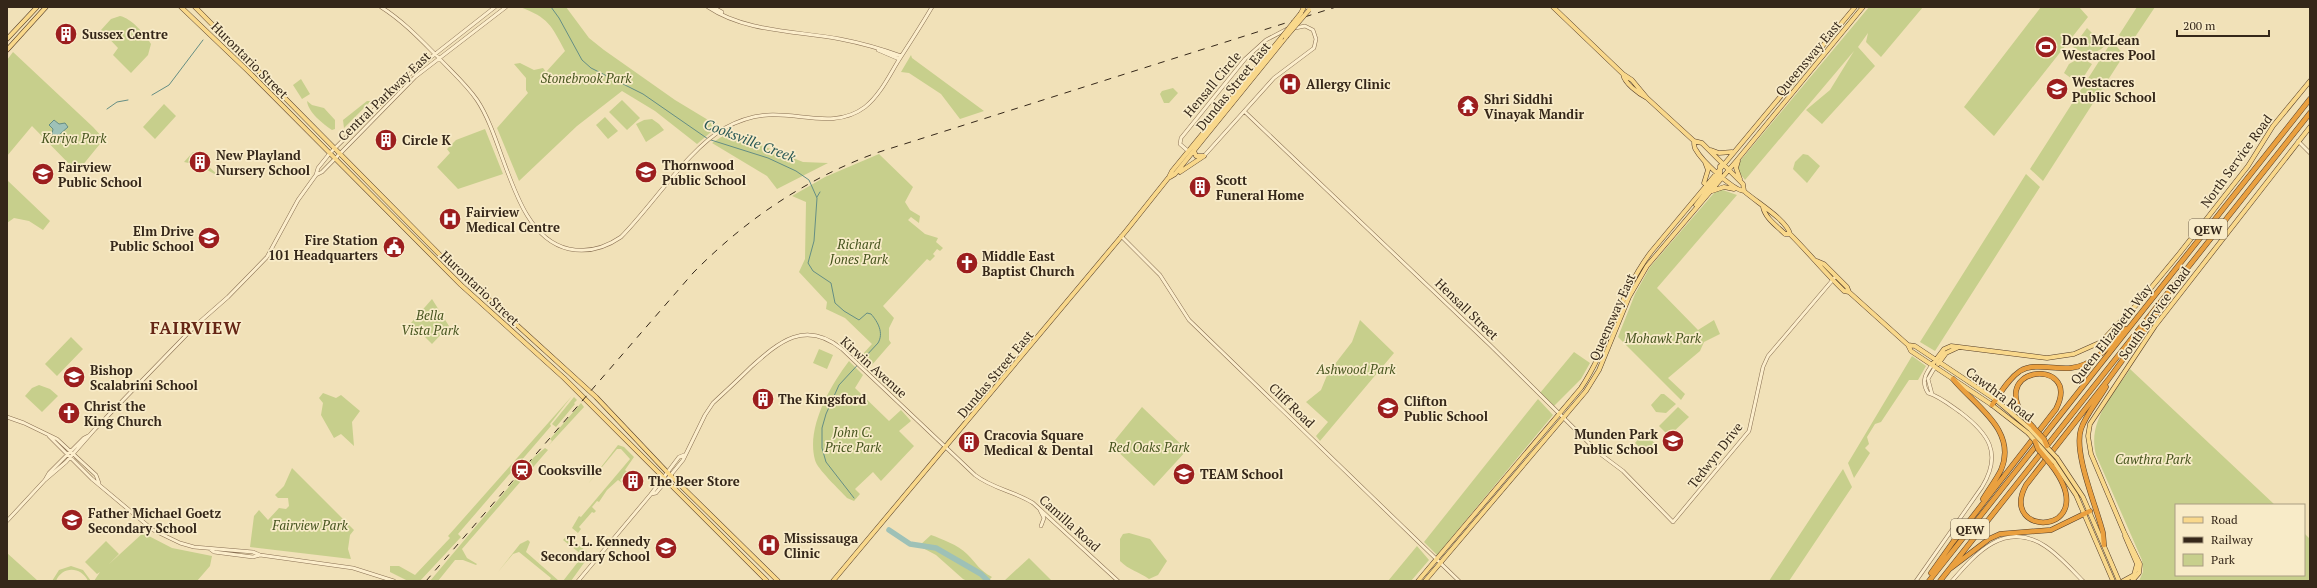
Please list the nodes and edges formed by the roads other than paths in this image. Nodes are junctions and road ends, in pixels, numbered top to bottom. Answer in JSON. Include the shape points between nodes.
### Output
{"nodes":[{"id":1,"x":37,"y":7,"type":"edge"},
{"id":2,"x":46,"y":7,"type":"edge"},
{"id":3,"x":181,"y":7,"type":"edge"},
{"id":4,"x":195,"y":7,"type":"edge"},
{"id":5,"x":381,"y":7,"type":"edge"},
{"id":6,"x":495,"y":7,"type":"edge"},
{"id":7,"x":506,"y":7,"type":"edge"},
{"id":8,"x":708,"y":7,"type":"edge"},
{"id":9,"x":713,"y":7,"type":"edge"},
{"id":10,"x":932,"y":7,"type":"edge"},
{"id":11,"x":1304,"y":7,"type":"edge"},
{"id":12,"x":1553,"y":7,"type":"edge"},
{"id":13,"x":1855,"y":7,"type":"edge"},
{"id":14,"x":1864,"y":7,"type":"edge"},
{"id":15,"x":1310,"y":8,"type":"edge"},
{"id":16,"x":734,"y":19,"type":"junction"},
{"id":17,"x":7,"y":39,"type":"edge"},
{"id":18,"x":7,"y":50,"type":"edge"},
{"id":19,"x":435,"y":54,"type":"junction"},
{"id":20,"x":438,"y":58,"type":"junction"},
{"id":21,"x":900,"y":58,"type":"junction"},
{"id":22,"x":2310,"y":81,"type":"edge"},
{"id":23,"x":2310,"y":99,"type":"edge"},
{"id":24,"x":1245,"y":112,"type":"junction"},
{"id":25,"x":2310,"y":113,"type":"edge"},
{"id":26,"x":361,"y":122,"type":"junction"},
{"id":27,"x":365,"y":126,"type":"junction"},
{"id":28,"x":2310,"y":127,"type":"edge"},
{"id":29,"x":1694,"y":141,"type":"junction"},
{"id":30,"x":2298,"y":141,"type":"junction"},
{"id":31,"x":335,"y":148,"type":"junction"},
{"id":32,"x":1707,"y":148,"type":"junction"},
{"id":33,"x":1188,"y":151,"type":"junction"},
{"id":34,"x":1194,"y":151,"type":"junction"},
{"id":35,"x":339,"y":152,"type":"junction"},
{"id":36,"x":1732,"y":152,"type":"junction"},
{"id":37,"x":330,"y":153,"type":"junction"},
{"id":38,"x":2310,"y":153,"type":"edge"},
{"id":39,"x":1204,"y":156,"type":"junction"},
{"id":40,"x":1702,"y":156,"type":"junction"},
{"id":41,"x":334,"y":158,"type":"junction"},
{"id":42,"x":1738,"y":159,"type":"junction"},
{"id":43,"x":1721,"y":165,"type":"junction"},
{"id":44,"x":1729,"y":170,"type":"junction"},
{"id":45,"x":1175,"y":174,"type":"junction"},
{"id":46,"x":1719,"y":174,"type":"junction"},
{"id":47,"x":316,"y":175,"type":"junction"},
{"id":48,"x":1169,"y":177,"type":"junction"},
{"id":49,"x":1741,"y":181,"type":"junction"},
{"id":50,"x":1701,"y":190,"type":"junction"},
{"id":51,"x":1737,"y":191,"type":"junction"},
{"id":52,"x":1744,"y":191,"type":"junction"},
{"id":53,"x":1710,"y":192,"type":"junction"},
{"id":54,"x":1763,"y":207,"type":"junction"},
{"id":55,"x":1790,"y":234,"type":"junction"},
{"id":56,"x":1121,"y":236,"type":"junction"},
{"id":57,"x":1667,"y":241,"type":"junction"},
{"id":58,"x":1817,"y":261,"type":"junction"},
{"id":59,"x":1836,"y":276,"type":"junction"},
{"id":60,"x":1832,"y":280,"type":"junction"},
{"id":61,"x":2178,"y":282,"type":"junction"},
{"id":62,"x":1849,"y":292,"type":"junction"},
{"id":63,"x":2137,"y":318,"type":"junction"},
{"id":64,"x":1908,"y":345,"type":"junction"},
{"id":65,"x":1937,"y":362,"type":"junction"},
{"id":66,"x":1934,"y":366,"type":"junction"},
{"id":67,"x":2114,"y":372,"type":"junction"},
{"id":68,"x":1953,"y":379,"type":"junction"},
{"id":69,"x":1996,"y":400,"type":"junction"},
{"id":70,"x":1992,"y":405,"type":"junction"},
{"id":71,"x":1560,"y":415,"type":"junction"},
{"id":72,"x":7,"y":417,"type":"edge"},
{"id":73,"x":1564,"y":419,"type":"junction"},
{"id":74,"x":2030,"y":430,"type":"junction"},
{"id":75,"x":49,"y":436,"type":"junction"},
{"id":76,"x":88,"y":436,"type":"junction"},
{"id":77,"x":2035,"y":441,"type":"joint"},
{"id":78,"x":2047,"y":446,"type":"joint"},
{"id":79,"x":946,"y":447,"type":"junction"},
{"id":80,"x":71,"y":451,"type":"junction"},
{"id":81,"x":74,"y":454,"type":"junction"},
{"id":82,"x":67,"y":455,"type":"junction"},
{"id":83,"x":70,"y":458,"type":"junction"},
{"id":84,"x":2055,"y":462,"type":"junction"},
{"id":85,"x":668,"y":474,"type":"junction"},
{"id":86,"x":664,"y":479,"type":"junction"},
{"id":87,"x":46,"y":480,"type":"junction"},
{"id":88,"x":99,"y":483,"type":"junction"},
{"id":89,"x":1033,"y":503,"type":"junction"},
{"id":90,"x":2087,"y":513,"type":"junction"},
{"id":91,"x":1972,"y":517,"type":"junction"},
{"id":92,"x":7,"y":521,"type":"edge"},
{"id":93,"x":1673,"y":522,"type":"joint"},
{"id":94,"x":1041,"y":526,"type":"dead end"},
{"id":95,"x":2124,"y":532,"type":"junction"},
{"id":96,"x":2104,"y":545,"type":"junction"},
{"id":97,"x":1436,"y":560,"type":"junction"},
{"id":98,"x":1440,"y":564,"type":"junction"},
{"id":99,"x":1949,"y":569,"type":"junction"},
{"id":100,"x":394,"y":581,"type":"edge"},
{"id":101,"x":578,"y":581,"type":"edge"},
{"id":102,"x":767,"y":581,"type":"edge"},
{"id":103,"x":778,"y":581,"type":"edge"},
{"id":104,"x":833,"y":581,"type":"edge"},
{"id":105,"x":1118,"y":581,"type":"edge"},
{"id":106,"x":1418,"y":581,"type":"edge"},
{"id":107,"x":1425,"y":581,"type":"edge"},
{"id":108,"x":1459,"y":581,"type":"edge"},
{"id":109,"x":1916,"y":581,"type":"edge"},
{"id":110,"x":1927,"y":581,"type":"edge"},
{"id":111,"x":1940,"y":581,"type":"edge"},
{"id":112,"x":1952,"y":581,"type":"edge"},
{"id":113,"x":2083,"y":581,"type":"edge"},
{"id":114,"x":2113,"y":581,"type":"edge"},
{"id":115,"x":2119,"y":581,"type":"edge"},
{"id":116,"x":2123,"y":581,"type":"edge"},
{"id":117,"x":2132,"y":581,"type":"edge"}],
"edges":[{"from":1,"to":17,"type":"main road"},
{"from":2,"to":18,"type":"main road"},
{"from":3,"to":37,"type":"main road","name":"Hurontario Street"},
{"from":4,"to":31,"type":"main road","name":"Hurontario Street"},
{"from":5,"to":19,"type":"street","via":[[408,26]]},
{"from":6,"to":19,"type":"street","name":"Central Parkway East"},
{"from":7,"to":20,"type":"street","name":"Central Parkway East"},
{"from":8,"to":16,"type":"street"},
{"from":9,"to":16,"type":"street"},
{"from":10,"to":21,"type":"street"},
{"from":11,"to":33,"type":"main road","name":"Dundas Street East","bridge":true},
{"from":12,"to":29,"type":"main road"},
{"from":13,"to":36,"type":"main road","name":"Queensway East"},
{"from":14,"to":42,"type":"main road","name":"Queensway East"},
{"from":15,"to":34,"type":"main road","name":"Dundas Street East","bridge":true},
{"from":16,"to":21,"type":"street","via":[[754,25],[849,41]]},
{"from":19,"to":20,"type":"street"},
{"from":19,"to":26,"type":"street","name":"Central Parkway East","via":[[411,73]]},
{"from":20,"to":21,"type":"street","via":[[478,101],[532,226],[542,236],[563,248],[579,251],[594,250],[621,237],[703,144],[714,136],[738,122],[758,117],[777,115],[835,119],[853,114],[876,96]]},
{"from":20,"to":27,"type":"street","name":"Central Parkway East"},
{"from":22,"to":65,"type":"main road","name":"North Service Road","via":[[2273,126],[2248,166],[2179,254],[2141,300],[2101,342],[2062,358],[1947,347]]},
{"from":23,"to":63,"type":"highway","name":"Queen Elizabeth Way","number":"QEW"},
{"from":24,"to":33,"type":"street","name":"Hensall Circle","via":[[1274,78],[1314,48],[1316,39],[1312,29],[1303,26],[1290,28],[1266,40],[1254,51],[1182,138],[1180,144]]},
{"from":24,"to":39,"type":"street","name":"Hensall Circle"},
{"from":24,"to":71,"type":"street","name":"Hensall Street"},
{"from":25,"to":61,"type":"highway","name":"Queen Elizabeth Way","number":"QEW"},
{"from":26,"to":27,"type":"street"},
{"from":26,"to":31,"type":"street","name":"Central Parkway East"},
{"from":27,"to":35,"type":"street","name":"Central Parkway East"},
{"from":28,"to":30,"type":"main road","name":"South Service Road"},
{"from":29,"to":32,"type":"main road","via":[[1702,143]]},
{"from":29,"to":40,"type":"main road","via":[[1695,149]]},
{"from":30,"to":38,"type":"street"},
{"from":30,"to":95,"type":"main road","name":"South Service Road","via":[[2155,326],[2090,424],[2088,436],[2091,454]]},
{"from":31,"to":35,"type":"main road","name":"Hurontario Street"},
{"from":31,"to":37,"type":"street","name":"Central Parkway East"},
{"from":32,"to":36,"type":"main road","via":[[1719,153]]},
{"from":32,"to":43,"type":"main road"},
{"from":33,"to":48,"type":"main road","name":"Dundas Street East"},
{"from":34,"to":39,"type":"main road","via":[[1197,157]]},
{"from":34,"to":45,"type":"main road","name":"Dundas Street East"},
{"from":35,"to":41,"type":"street","name":"Central Parkway East"},
{"from":35,"to":85,"type":"main road","name":"Hurontario Street","via":[[459,273],[596,397]]},
{"from":36,"to":43,"type":"main road","name":"Queensway East"},
{"from":37,"to":41,"type":"main road","name":"Hurontario Street"},
{"from":37,"to":47,"type":"street","name":"Central Parkway East","via":[[318,168]]},
{"from":39,"to":45,"type":"main road"},
{"from":40,"to":46,"type":"main road"},
{"from":40,"to":50,"type":"main road","via":[[1708,170]]},
{"from":41,"to":47,"type":"street","name":"Central Parkway East"},
{"from":41,"to":86,"type":"main road","name":"Hurontario Street","via":[[461,285],[564,378]]},
{"from":42,"to":44,"type":"main road","name":"Queensway East"},
{"from":42,"to":49,"type":"main road","via":[[1737,172]]},
{"from":43,"to":44,"type":"main road"},
{"from":43,"to":46,"type":"main road","name":"Queensway East"},
{"from":44,"to":46,"type":"main road","name":"Queensway East"},
{"from":44,"to":49,"type":"main road"},
{"from":45,"to":48,"type":"main road","name":"Dundas Street East"},
{"from":46,"to":50,"type":"main road","name":"Queensway East"},
{"from":46,"to":51,"type":"main road"},
{"from":46,"to":53,"type":"main road","name":"Queensway East"},
{"from":46,"to":57,"type":"main road"},
{"from":47,"to":76,"type":"street","via":[[298,200],[267,257],[192,329]]},
{"from":48,"to":56,"type":"main road","name":"Dundas Street East"},
{"from":49,"to":52,"type":"main road"},
{"from":50,"to":71,"type":"main road","name":"Queensway East","via":[[1638,268],[1594,368]]},
{"from":51,"to":52,"type":"main road"},
{"from":51,"to":53,"type":"main road","via":[[1724,187]]},
{"from":52,"to":54,"type":"main road","name":"Cawthra Road"},
{"from":53,"to":57,"type":"main road","name":"Queensway East"},
{"from":54,"to":55,"type":"main road","name":"Cawthra Road","via":[[1769,209],[1789,229]]},
{"from":54,"to":55,"type":"main road","name":"Cawthra Road","via":[[1764,213],[1785,234]]},
{"from":55,"to":58,"type":"main road","name":"Cawthra Road"},
{"from":56,"to":79,"type":"main road","name":"Dundas Street East"},
{"from":56,"to":97,"type":"street","name":"Cliff Road","via":[[1160,275],[1189,320]]},
{"from":57,"to":73,"type":"main road","name":"Queensway East","via":[[1634,287],[1599,370]]},
{"from":58,"to":59,"type":"main road","name":"Cawthra Road"},
{"from":58,"to":60,"type":"main road","name":"Cawthra Road"},
{"from":59,"to":60,"type":"street","name":"Tedwyn Drive"},
{"from":59,"to":62,"type":"main road","name":"Cawthra Road"},
{"from":60,"to":62,"type":"main road","name":"Cawthra Road","via":[[1844,291]]},
{"from":60,"to":93,"type":"street","name":"Tedwyn Drive","via":[[1768,356],[1763,367],[1749,431]]},
{"from":61,"to":67,"type":"highway"},
{"from":61,"to":99,"type":"highway","name":"Queen Elizabeth Way","number":"QEW"},
{"from":62,"to":64,"type":"main road","name":"Cawthra Road"},
{"from":63,"to":69,"type":"highway","via":[[2090,362],[2073,368],[2025,369],[2010,381]]},
{"from":63,"to":110,"type":"highway","name":"Queen Elizabeth Way","number":"QEW"},
{"from":64,"to":65,"type":"main road","name":"Cawthra Road","via":[[1914,346]]},
{"from":64,"to":66,"type":"main road","name":"Cawthra Road","via":[[1911,351]]},
{"from":65,"to":66,"type":"main road","name":"North Service Road"},
{"from":65,"to":69,"type":"main road","name":"Cawthra Road"},
{"from":66,"to":68,"type":"main road","name":"Cawthra Road"},
{"from":66,"to":109,"type":"street","name":"North Service Road","via":[[1924,381],[1925,389],[1982,431],[1990,447],[1992,462],[1982,487]]},
{"from":67,"to":84,"type":"highway","via":[[2023,491],[2021,498],[2026,516],[2046,524],[2056,520],[2066,503]]},
{"from":67,"to":96,"type":"highway","via":[[2086,418],[2079,437],[2080,454],[2103,533]]},
{"from":68,"to":70,"type":"main road","name":"Cawthra Road"},
{"from":68,"to":91,"type":"highway","via":[[1988,414],[2003,441],[2001,469]]},
{"from":69,"to":70,"type":"highway"},
{"from":69,"to":74,"type":"main road","name":"Cawthra Road"},
{"from":70,"to":74,"type":"main road","name":"Cawthra Road"},
{"from":71,"to":73,"type":"street","name":"Hensall Street"},
{"from":71,"to":97,"type":"main road","name":"Queensway East"},
{"from":72,"to":75,"type":"street"},
{"from":73,"to":93,"type":"street","name":"Hensall Street","via":[[1602,455],[1621,469]]},
{"from":73,"to":98,"type":"main road","name":"Queensway East"},
{"from":74,"to":77,"type":"main road","name":"Cawthra Road","bridge":true},
{"from":74,"to":78,"type":"highway","bridge":true,"via":[[2044,439]]},
{"from":74,"to":91,"type":"highway","via":[[2020,410],[2016,394],[2024,378],[2043,373],[2058,383],[2059,404]]},
{"from":75,"to":80,"type":"street","via":[[57,439]]},
{"from":75,"to":82,"type":"street"},
{"from":76,"to":80,"type":"street"},
{"from":76,"to":81,"type":"street"},
{"from":77,"to":84,"type":"highway","bridge":true,"via":[[2038,449]]},
{"from":78,"to":84,"type":"main road","bridge":true},
{"from":79,"to":85,"type":"street","name":"Kirwin Avenue","via":[[838,345],[813,336],[798,336],[778,344],[710,406],[683,460]]},
{"from":79,"to":89,"type":"street","name":"Camilla Road","via":[[984,482]]},
{"from":79,"to":104,"type":"main road","name":"Dundas Street East"},
{"from":80,"to":81,"type":"street"},
{"from":80,"to":82,"type":"street"},
{"from":81,"to":83,"type":"street"},
{"from":81,"to":88,"type":"street","via":[[96,475]]},
{"from":82,"to":83,"type":"street"},
{"from":82,"to":87,"type":"street","via":[[49,473]]},
{"from":83,"to":87,"type":"street"},
{"from":83,"to":88,"type":"street"},
{"from":84,"to":90,"type":"main road"},
{"from":85,"to":86,"type":"street","name":"Kirwin Avenue"},
{"from":85,"to":103,"type":"main road","name":"Hurontario Street"},
{"from":86,"to":101,"type":"street","name":"Kirwin Avenue"},
{"from":86,"to":102,"type":"main road","name":"Hurontario Street"},
{"from":87,"to":92,"type":"street"},
{"from":88,"to":100,"type":"street","via":[[153,530],[180,543],[353,568]]},
{"from":89,"to":94,"type":"street","via":[[1043,515]]},
{"from":89,"to":105,"type":"street","name":"Camilla Road"},
{"from":90,"to":96,"type":"main road"},
{"from":90,"to":99,"type":"highway","via":[[2051,530],[2000,534],[1989,539]]},
{"from":90,"to":114,"type":"main road"},
{"from":91,"to":110,"type":"highway"},
{"from":95,"to":116,"type":"main road","name":"South Service Road","via":[[2137,567],[2134,575]]},
{"from":95,"to":117,"type":"main road","name":"South Service Road","via":[[2140,564],[2139,573]]},
{"from":96,"to":115,"type":"main road"},
{"from":97,"to":98,"type":"street","name":"Cliff Road"},
{"from":97,"to":106,"type":"main road","name":"Queensway East"},
{"from":98,"to":107,"type":"main road","name":"Queensway East"},
{"from":98,"to":108,"type":"street","name":"Cliff Road"},
{"from":99,"to":111,"type":"highway","name":"Queen Elizabeth Way","number":"QEW"},
{"from":112,"to":113,"type":"street","via":[[1983,548],[2012,537],[2036,541],[2045,546]]}]}
